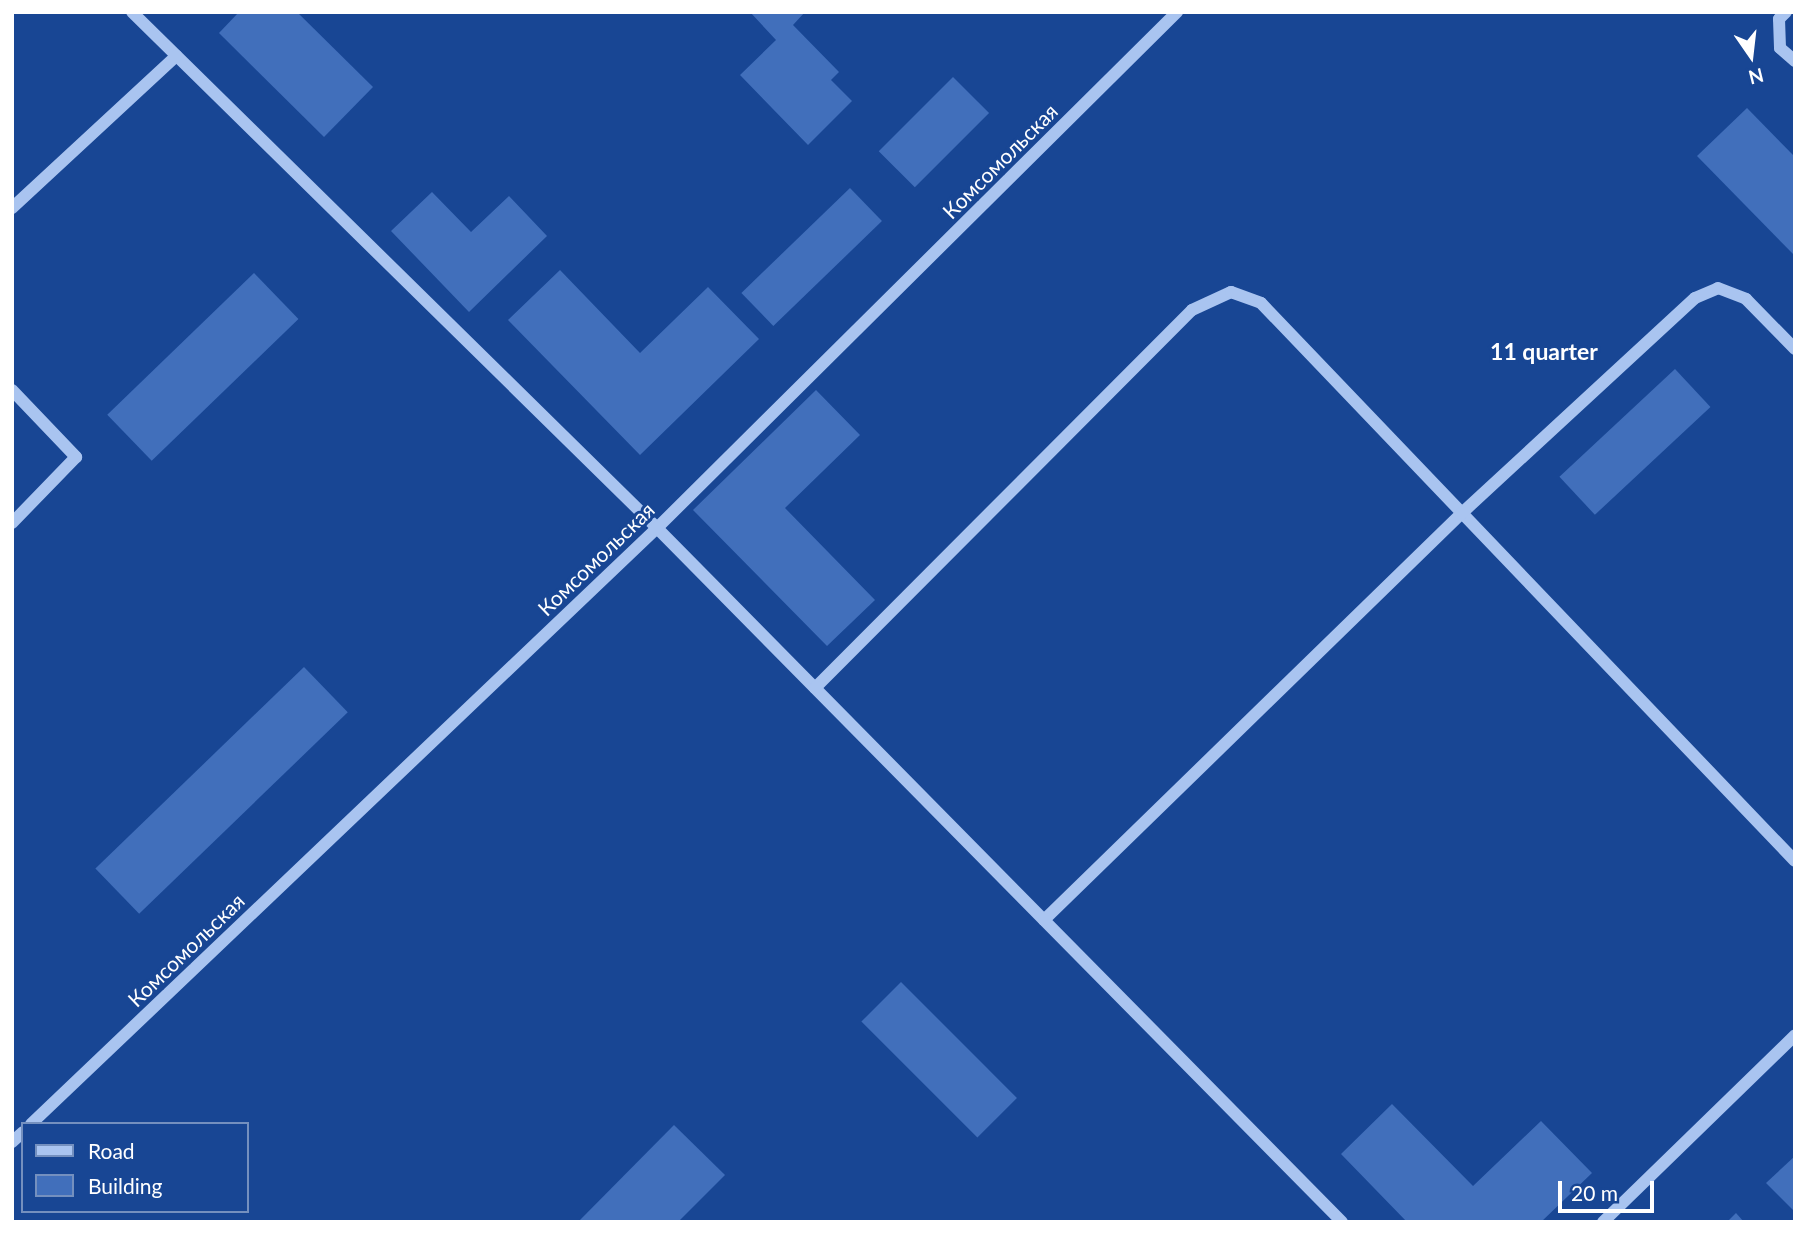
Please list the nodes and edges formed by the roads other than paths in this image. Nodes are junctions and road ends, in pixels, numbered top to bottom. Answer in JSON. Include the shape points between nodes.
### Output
{"nodes":[{"id":1,"x":132,"y":12,"type":"edge"},
{"id":2,"x":1177,"y":12,"type":"edge"},
{"id":3,"x":1786,"y":12,"type":"edge"},
{"id":4,"x":176,"y":56,"type":"junction"},
{"id":5,"x":1795,"y":61,"type":"edge"},
{"id":6,"x":12,"y":208,"type":"edge"},
{"id":7,"x":1795,"y":348,"type":"edge"},
{"id":8,"x":12,"y":390,"type":"edge"},
{"id":9,"x":1462,"y":513,"type":"junction"},
{"id":10,"x":12,"y":523,"type":"edge"},
{"id":11,"x":657,"y":528,"type":"junction"},
{"id":12,"x":815,"y":688,"type":"junction"},
{"id":13,"x":1795,"y":861,"type":"edge"},
{"id":14,"x":1044,"y":920,"type":"junction"},
{"id":15,"x":1795,"y":1035,"type":"edge"},
{"id":16,"x":33,"y":1122,"type":"edge"},
{"id":17,"x":1342,"y":1222,"type":"edge"},
{"id":18,"x":1603,"y":1222,"type":"edge"}],
"edges":[{"from":1,"to":4,"type":"street"},
{"from":2,"to":11,"type":"street","name":"Комсомольская"},
{"from":3,"to":5,"type":"street","via":[[1779,19],[1780,48]]},
{"from":4,"to":6,"type":"street"},
{"from":4,"to":11,"type":"street"},
{"from":7,"to":9,"type":"street","via":[[1746,299],[1717,288],[1695,298]]},
{"from":8,"to":10,"type":"street","via":[[76,457]]},
{"from":9,"to":12,"type":"street","via":[[1261,303],[1231,292],[1192,310]]},
{"from":9,"to":13,"type":"street"},
{"from":9,"to":14,"type":"street"},
{"from":11,"to":12,"type":"street"},
{"from":11,"to":16,"type":"street","name":"Комсомольская"},
{"from":12,"to":14,"type":"street"},
{"from":14,"to":17,"type":"street"},
{"from":15,"to":18,"type":"street"}]}
